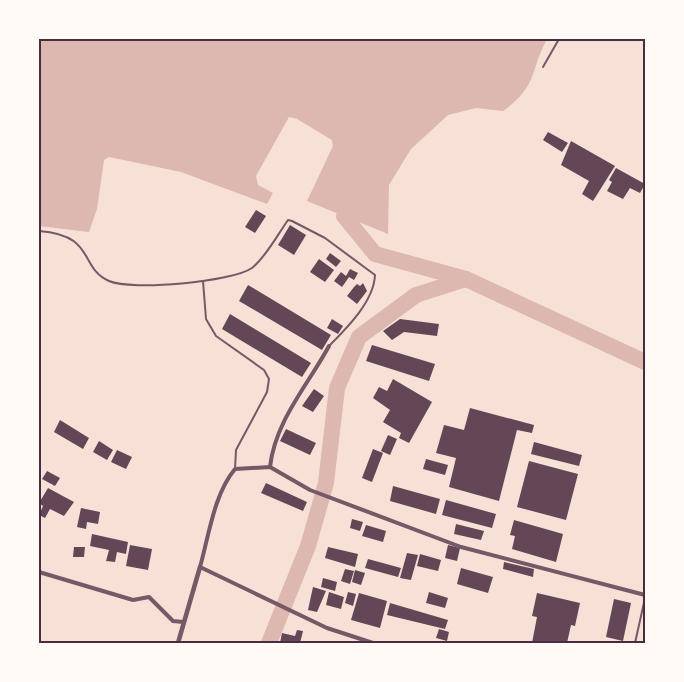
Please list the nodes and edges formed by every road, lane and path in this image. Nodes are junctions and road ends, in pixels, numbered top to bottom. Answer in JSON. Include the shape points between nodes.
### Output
{"nodes":[{"id":1,"x":559,"y":39,"type":"edge"},
{"id":2,"x":543,"y":67,"type":"dead end"},
{"id":3,"x":39,"y":231,"type":"edge"},
{"id":4,"x":202,"y":281,"type":"junction"},
{"id":5,"x":330,"y":346,"type":"joint"},
{"id":6,"x":270,"y":466,"type":"junction"},
{"id":7,"x":236,"y":469,"type":"junction"},
{"id":8,"x":200,"y":567,"type":"junction"},
{"id":9,"x":39,"y":572,"type":"edge"},
{"id":10,"x":645,"y":596,"type":"edge"},
{"id":11,"x":183,"y":622,"type":"junction"},
{"id":12,"x":178,"y":643,"type":"edge"},
{"id":13,"x":373,"y":643,"type":"edge"},
{"id":14,"x":635,"y":643,"type":"edge"}],
"edges":[{"from":1,"to":2,"type":"lane"},
{"from":3,"to":4,"type":"lane","via":[[57,232],[73,239],[107,281],[127,286]]},
{"from":4,"to":5,"type":"lane","via":[[234,277],[254,267],[288,220],[292,220],[325,238],[375,275],[375,284],[350,325]]},
{"from":4,"to":7,"type":"lane","via":[[206,319],[216,336],[264,369],[268,379],[267,392],[236,450]]},
{"from":5,"to":6,"type":"street","via":[[286,415],[272,445]]},
{"from":6,"to":7,"type":"street"},
{"from":6,"to":10,"type":"street","via":[[310,490],[461,547]]},
{"from":7,"to":8,"type":"street","via":[[221,492]]},
{"from":8,"to":11,"type":"street"},
{"from":8,"to":13,"type":"street","via":[[327,628]]},
{"from":9,"to":11,"type":"street","via":[[133,600],[149,597],[173,621]]},
{"from":10,"to":14,"type":"lane"},
{"from":11,"to":12,"type":"street"}]}
